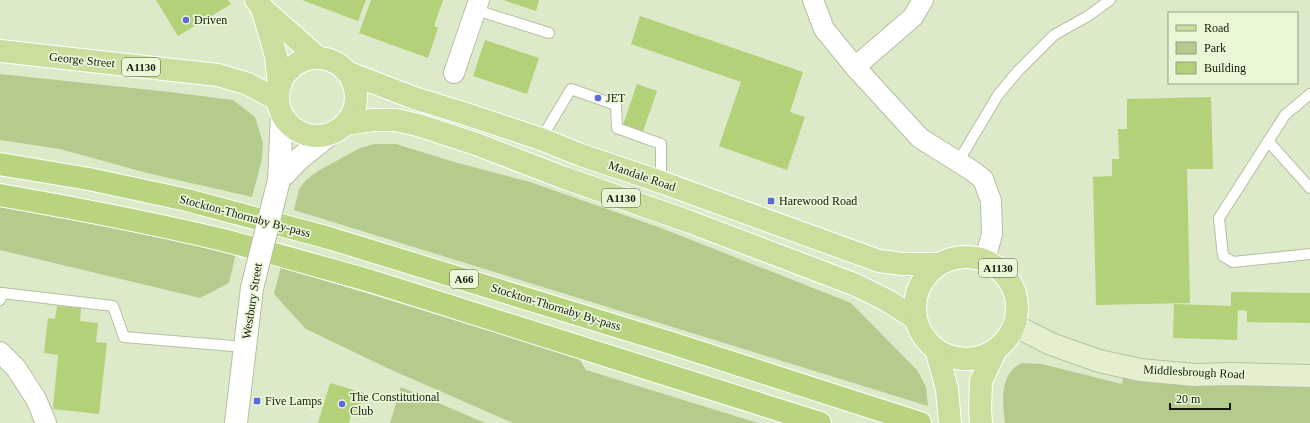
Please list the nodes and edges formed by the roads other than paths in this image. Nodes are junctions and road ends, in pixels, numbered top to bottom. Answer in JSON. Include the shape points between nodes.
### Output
{"nodes":[{"id":1,"x":813,"y":0,"type":"edge"},
{"id":2,"x":923,"y":0,"type":"edge"},
{"id":3,"x":1110,"y":0,"type":"edge"},
{"id":4,"x":259,"y":4,"type":"edge"},
{"id":5,"x":478,"y":5,"type":"edge"},
{"id":6,"x":549,"y":33,"type":"dead end"},
{"id":7,"x":0,"y":51,"type":"edge"},
{"id":8,"x":317,"y":57,"type":"junction"},
{"id":9,"x":855,"y":67,"type":"junction"},
{"id":10,"x":349,"y":73,"type":"junction"},
{"id":11,"x":454,"y":73,"type":"dead end"},
{"id":12,"x":1310,"y":94,"type":"edge"},
{"id":13,"x":280,"y":100,"type":"junction"},
{"id":14,"x":337,"y":130,"type":"junction"},
{"id":15,"x":542,"y":139,"type":"junction"},
{"id":16,"x":1268,"y":141,"type":"junction"},
{"id":17,"x":958,"y":162,"type":"junction"},
{"id":18,"x":0,"y":164,"type":"edge"},
{"id":19,"x":279,"y":180,"type":"junction"},
{"id":20,"x":661,"y":182,"type":"junction"},
{"id":21,"x":1310,"y":188,"type":"edge"},
{"id":22,"x":0,"y":195,"type":"edge"},
{"id":23,"x":1310,"y":254,"type":"edge"},
{"id":24,"x":985,"y":260,"type":"junction"},
{"id":25,"x":938,"y":264,"type":"junction"},
{"id":26,"x":0,"y":300,"type":"edge"},
{"id":27,"x":916,"y":319,"type":"junction"},
{"id":28,"x":1014,"y":325,"type":"junction"},
{"id":29,"x":245,"y":347,"type":"junction"},
{"id":30,"x":936,"y":349,"type":"junction"},
{"id":31,"x":996,"y":350,"type":"junction"},
{"id":32,"x":0,"y":352,"type":"edge"},
{"id":33,"x":1310,"y":376,"type":"edge"},
{"id":34,"x":46,"y":423,"type":"edge"},
{"id":35,"x":236,"y":423,"type":"edge"},
{"id":36,"x":820,"y":423,"type":"edge"},
{"id":37,"x":920,"y":423,"type":"edge"},
{"id":38,"x":950,"y":423,"type":"edge"},
{"id":39,"x":981,"y":423,"type":"edge"}],
"edges":[{"from":1,"to":9,"type":"street","via":[[824,29]]},
{"from":2,"to":9,"type":"street","via":[[913,17]]},
{"from":3,"to":17,"type":"lane","via":[[1054,35],[1018,71],[998,96]]},
{"from":4,"to":8,"type":"main road","name":"Mandale Road"},
{"from":4,"to":13,"type":"main road","name":"Mandale Road","via":[[276,56]]},
{"from":5,"to":6,"type":"lane"},
{"from":5,"to":11,"type":"street"},
{"from":7,"to":13,"type":"main road","name":"George Street","number":"A1130","via":[[218,75],[248,84]]},
{"from":8,"to":10,"type":"main road","name":"Mandale Road","via":[[340,64]]},
{"from":8,"to":13,"type":"main road","via":[[305,59],[285,73]]},
{"from":9,"to":17,"type":"street","via":[[920,138]]},
{"from":10,"to":14,"type":"main road","via":[[357,93],[353,115]]},
{"from":10,"to":15,"type":"main road","name":"Mandale Road","number":"A1130","via":[[414,98]]},
{"from":12,"to":16,"type":"lane","via":[[1285,115]]},
{"from":13,"to":14,"type":"main road","via":[[290,126],[302,133],[315,136]]},
{"from":13,"to":19,"type":"street","name":"Westbury Street"},
{"from":14,"to":19,"type":"street","name":"Westbury Street","via":[[299,159]]},
{"from":14,"to":27,"type":"main road","number":"A1130","via":[[373,120],[396,120],[418,125],[690,222],[856,285]]},
{"from":15,"to":20,"type":"main road","name":"Mandale Road","number":"A1130"},
{"from":15,"to":20,"type":"lane","via":[[571,89],[598,98],[616,105],[617,128],[660,144]]},
{"from":16,"to":21,"type":"lane"},
{"from":16,"to":23,"type":"lane","via":[[1219,218],[1223,256],[1233,262]]},
{"from":17,"to":24,"type":"street","via":[[983,180],[991,201],[992,234]]},
{"from":18,"to":37,"type":"highway","name":"Stockton-Thornaby By-pass","number":"A66","via":[[89,179],[187,200],[329,238],[653,337]]},
{"from":19,"to":29,"type":"street","name":"Westbury Street","bridge":true,"via":[[252,288]]},
{"from":20,"to":25,"type":"main road","name":"Mandale Road","number":"A1130","via":[[879,261]]},
{"from":22,"to":36,"type":"highway","number":"A66","via":[[170,228],[303,262],[374,282]]},
{"from":24,"to":25,"type":"main road","number":"A1130","via":[[970,256],[953,258]]},
{"from":24,"to":28,"type":"main road","number":"A1130","via":[[999,268],[1010,280],[1016,294],[1018,310]]},
{"from":25,"to":27,"type":"main road","number":"A1130","via":[[919,288],[915,303]]},
{"from":26,"to":29,"type":"lane","via":[[2,293],[113,306],[124,337]]},
{"from":27,"to":30,"type":"main road","number":"A1130","via":[[920,331]]},
{"from":28,"to":31,"type":"main road","number":"A1130","via":[[1007,339]]},
{"from":28,"to":33,"type":"main road","name":"Middlesbrough Road","via":[[1051,344],[1099,361],[1140,370],[1194,374]]},
{"from":29,"to":35,"type":"street","name":"Westbury Street"},
{"from":30,"to":31,"type":"main road","number":"A1130","via":[[950,356],[966,359]]},
{"from":30,"to":38,"type":"main road","number":"A1130","via":[[947,388]]},
{"from":31,"to":39,"type":"main road","number":"A1130","via":[[981,381]]},
{"from":32,"to":34,"type":"street","via":[[16,368],[36,399]]}]}
